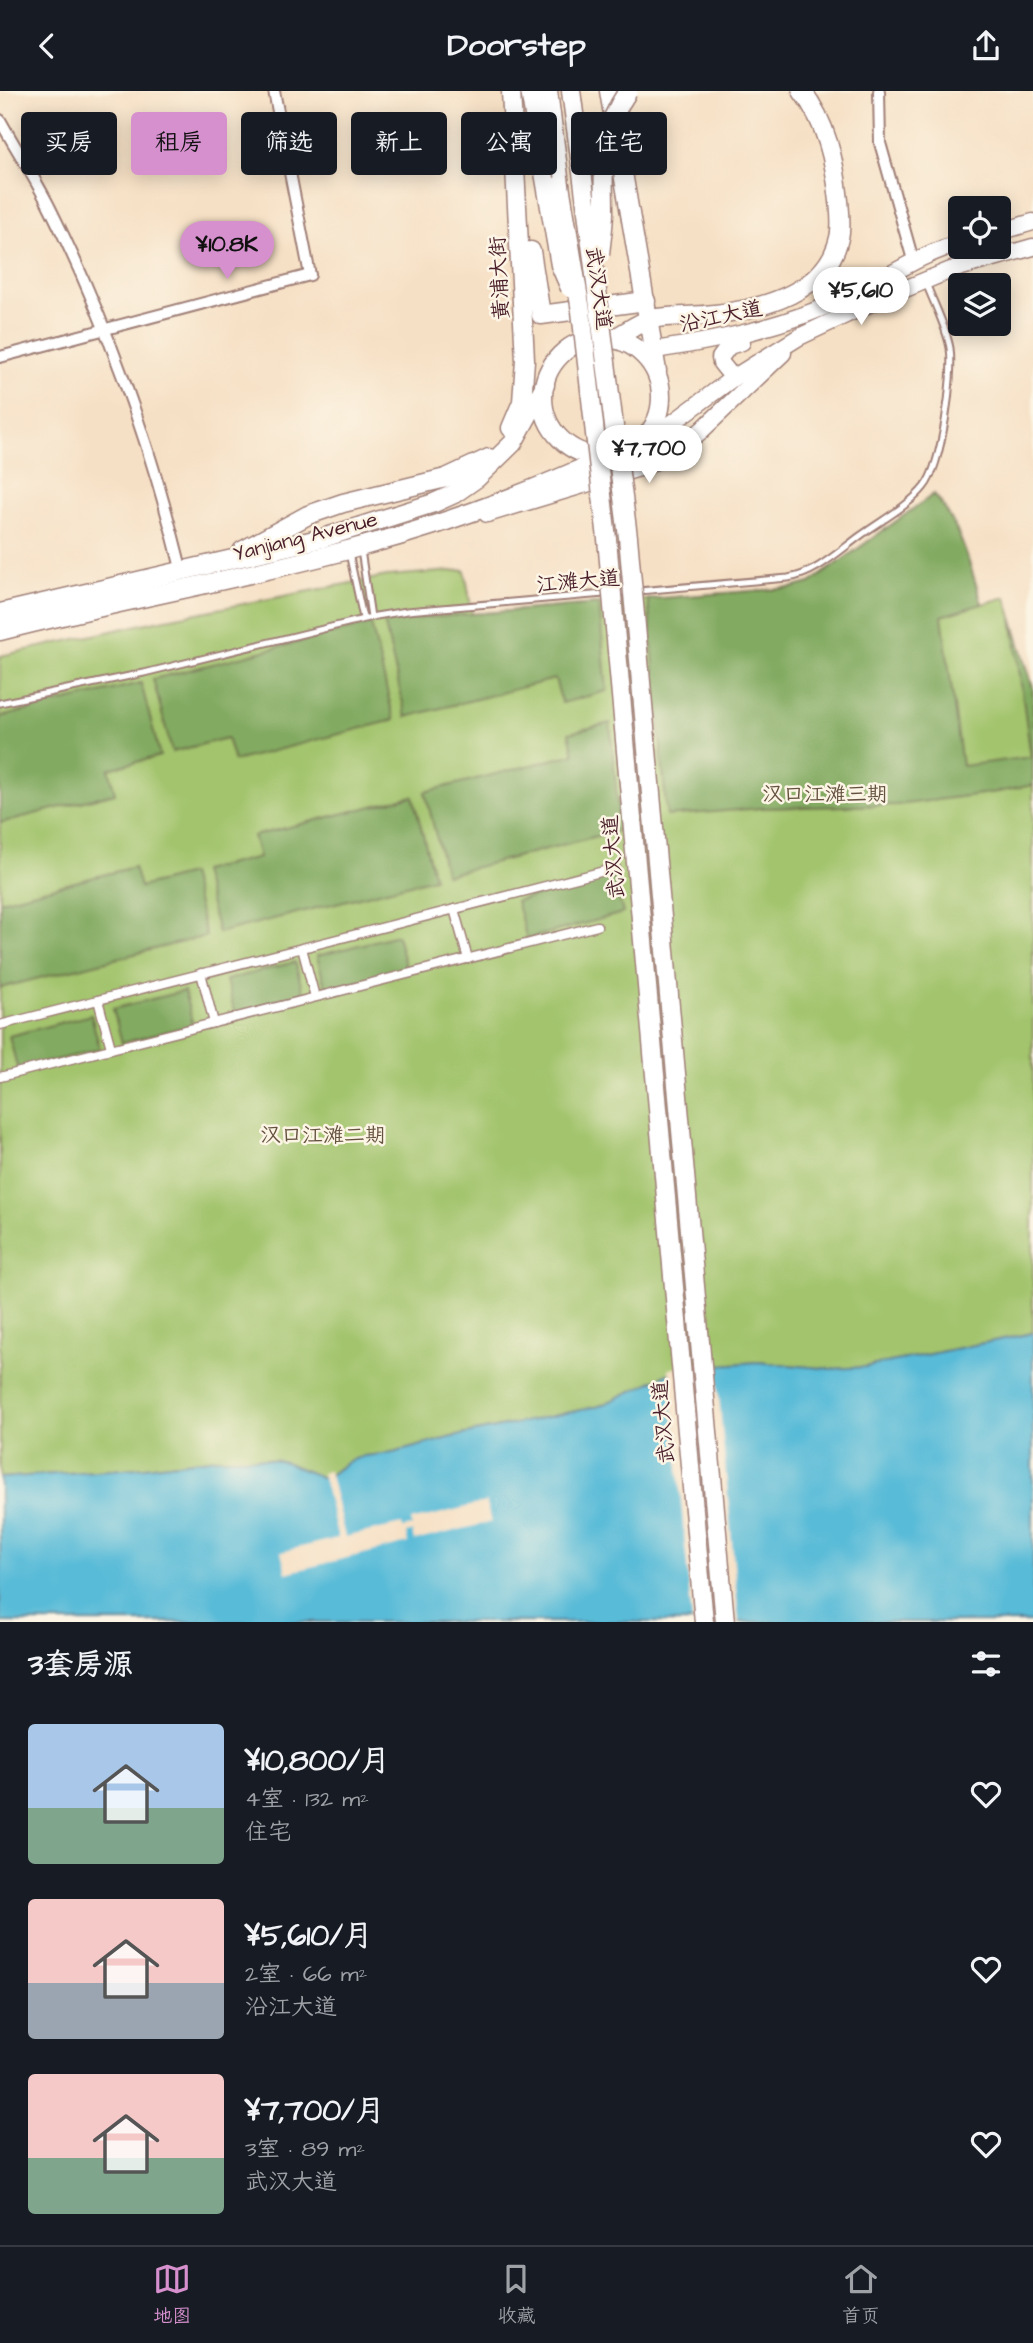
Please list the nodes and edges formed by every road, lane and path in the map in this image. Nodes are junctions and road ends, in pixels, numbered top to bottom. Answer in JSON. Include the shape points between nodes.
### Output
{"nodes":[{"id":1,"x":274,"y":91,"type":"edge"},
{"id":2,"x":511,"y":91,"type":"edge"},
{"id":3,"x":530,"y":91,"type":"edge"},
{"id":4,"x":548,"y":91,"type":"edge"},
{"id":5,"x":572,"y":91,"type":"edge"},
{"id":6,"x":609,"y":91,"type":"edge"},
{"id":7,"x":628,"y":91,"type":"edge"},
{"id":8,"x":802,"y":91,"type":"edge"},
{"id":9,"x":879,"y":91,"type":"edge"},
{"id":10,"x":0,"y":120,"type":"edge"},
{"id":11,"x":518,"y":204,"type":"junction"},
{"id":12,"x":1033,"y":222,"type":"edge"},
{"id":13,"x":1011,"y":228,"type":"edge"},
{"id":14,"x":1033,"y":247,"type":"edge"},
{"id":15,"x":948,"y":248,"type":"edge"},
{"id":16,"x":914,"y":260,"type":"junction"},
{"id":17,"x":925,"y":280,"type":"junction"},
{"id":18,"x":596,"y":283,"type":"junction"},
{"id":19,"x":646,"y":301,"type":"junction"},
{"id":20,"x":581,"y":311,"type":"junction"},
{"id":21,"x":649,"y":320,"type":"junction"},
{"id":22,"x":777,"y":325,"type":"junction"},
{"id":23,"x":105,"y":330,"type":"junction"},
{"id":24,"x":799,"y":337,"type":"junction"},
{"id":25,"x":613,"y":339,"type":"junction"},
{"id":26,"x":648,"y":351,"type":"junction"},
{"id":27,"x":0,"y":358,"type":"edge"},
{"id":28,"x":733,"y":378,"type":"junction"},
{"id":29,"x":545,"y":385,"type":"junction"},
{"id":30,"x":513,"y":443,"type":"junction"},
{"id":31,"x":640,"y":443,"type":"junction"},
{"id":32,"x":494,"y":455,"type":"junction"},
{"id":33,"x":612,"y":455,"type":"junction"},
{"id":34,"x":440,"y":524,"type":"junction"},
{"id":35,"x":354,"y":548,"type":"junction"},
{"id":36,"x":222,"y":562,"type":"junction"},
{"id":37,"x":182,"y":572,"type":"junction"},
{"id":38,"x":0,"y":613,"type":"edge"},
{"id":39,"x":371,"y":617,"type":"junction"},
{"id":40,"x":363,"y":618,"type":"junction"},
{"id":41,"x":0,"y":631,"type":"edge"},
{"id":42,"x":0,"y":703,"type":"edge"},
{"id":43,"x":616,"y":867,"type":"dead end"},
{"id":44,"x":454,"y":909,"type":"junction"},
{"id":45,"x":597,"y":926,"type":"dead end"},
{"id":46,"x":302,"y":948,"type":"junction"},
{"id":47,"x":468,"y":959,"type":"junction"},
{"id":48,"x":201,"y":973,"type":"junction"},
{"id":49,"x":316,"y":997,"type":"junction"},
{"id":50,"x":98,"y":1000,"type":"junction"},
{"id":51,"x":214,"y":1023,"type":"junction"},
{"id":52,"x":0,"y":1025,"type":"edge"},
{"id":53,"x":111,"y":1048,"type":"junction"},
{"id":54,"x":0,"y":1077,"type":"edge"},
{"id":55,"x":704,"y":1622,"type":"edge"},
{"id":56,"x":725,"y":1622,"type":"edge"}],
"edges":[{"from":1,"to":23,"type":"street","via":[[310,275]]},
{"from":2,"to":11,"type":"main road","name":"黄浦大街"},
{"from":3,"to":20,"type":"main road","bridge":true,"via":[[560,265]]},
{"from":4,"to":20,"type":"main road","name":"武汉大道","bridge":true},
{"from":5,"to":18,"type":"main road","name":"武汉大道","bridge":true},
{"from":6,"to":19,"type":"main road"},
{"from":7,"to":18,"type":"main road","bridge":true,"via":[[610,122],[604,144],[605,215]]},
{"from":8,"to":21,"type":"main road","via":[[824,128],[837,182],[840,232],[823,270],[807,285],[772,302],[726,313]]},
{"from":9,"to":16,"type":"street","via":[[880,143]]},
{"from":10,"to":23,"type":"street","via":[[50,207]]},
{"from":11,"to":19,"type":"main road","via":[[527,226],[541,315]]},
{"from":11,"to":32,"type":"main road","name":"黄浦大街","via":[[525,384],[519,411]]},
{"from":12,"to":13,"type":"main road"},
{"from":14,"to":17,"type":"main road"},
{"from":15,"to":16,"type":"main road","name":"沿江大道"},
{"from":16,"to":22,"type":"main road","name":"沿江大道","via":[[855,293]]},
{"from":17,"to":24,"type":"main road"},
{"from":17,"to":39,"type":"lane","name":"江滩大道","via":[[948,338],[951,364],[946,411],[928,480],[904,504],[809,572],[788,578]]},
{"from":18,"to":56,"type":"main road","name":"武汉大道","bridge":true,"via":[[628,537]]},
{"from":19,"to":21,"type":"main road"},
{"from":20,"to":55,"type":"main road","name":"武汉大道","bridge":true,"via":[[607,539]]},
{"from":21,"to":25,"type":"main road"},
{"from":21,"to":26,"type":"main road"},
{"from":22,"to":26,"type":"main road","name":"沿江大道"},
{"from":22,"to":28,"type":"main road","via":[[763,339],[733,344],[723,352],[721,363]]},
{"from":23,"to":27,"type":"street"},
{"from":23,"to":37,"type":"street","via":[[144,435]]},
{"from":24,"to":28,"type":"main road"},
{"from":24,"to":34,"type":"main road","via":[[713,422],[646,466]]},
{"from":25,"to":26,"type":"main road"},
{"from":25,"to":29,"type":"main road","via":[[593,338],[565,351],[552,366]]},
{"from":26,"to":31,"type":"main road","via":[[661,398],[653,427]]},
{"from":28,"to":31,"type":"main road"},
{"from":29,"to":30,"type":"main road","name":"Yanjiang Avenue"},
{"from":29,"to":33,"type":"main road","via":[[547,416],[557,434],[582,452]]},
{"from":30,"to":32,"type":"main road"},
{"from":30,"to":36,"type":"main road","name":"Yanjiang Avenue","via":[[471,483],[434,503],[340,534]]},
{"from":31,"to":33,"type":"main road"},
{"from":32,"to":36,"type":"main road","via":[[446,478],[308,515]]},
{"from":33,"to":34,"type":"main road","name":"Yanjiang Avenue"},
{"from":34,"to":35,"type":"main road","name":"Yanjiang Avenue"},
{"from":35,"to":39,"type":"lane"},
{"from":35,"to":40,"type":"lane"},
{"from":35,"to":41,"type":"main road","name":"Yanjiang Avenue"},
{"from":36,"to":37,"type":"main road","name":"Yanjiang Avenue"},
{"from":37,"to":38,"type":"main road","name":"Yanjiang Avenue"},
{"from":39,"to":40,"type":"lane","name":"江滩大道"},
{"from":40,"to":42,"type":"lane","name":"江滩大道","via":[[144,673]]},
{"from":43,"to":44,"type":"street"},
{"from":44,"to":46,"type":"street"},
{"from":44,"to":47,"type":"street"},
{"from":45,"to":47,"type":"street"},
{"from":46,"to":48,"type":"street"},
{"from":46,"to":49,"type":"street"},
{"from":47,"to":49,"type":"street"},
{"from":48,"to":50,"type":"street"},
{"from":48,"to":51,"type":"street"},
{"from":49,"to":51,"type":"street"},
{"from":50,"to":52,"type":"street"},
{"from":50,"to":53,"type":"street"},
{"from":51,"to":53,"type":"street"},
{"from":53,"to":54,"type":"street"}]}
